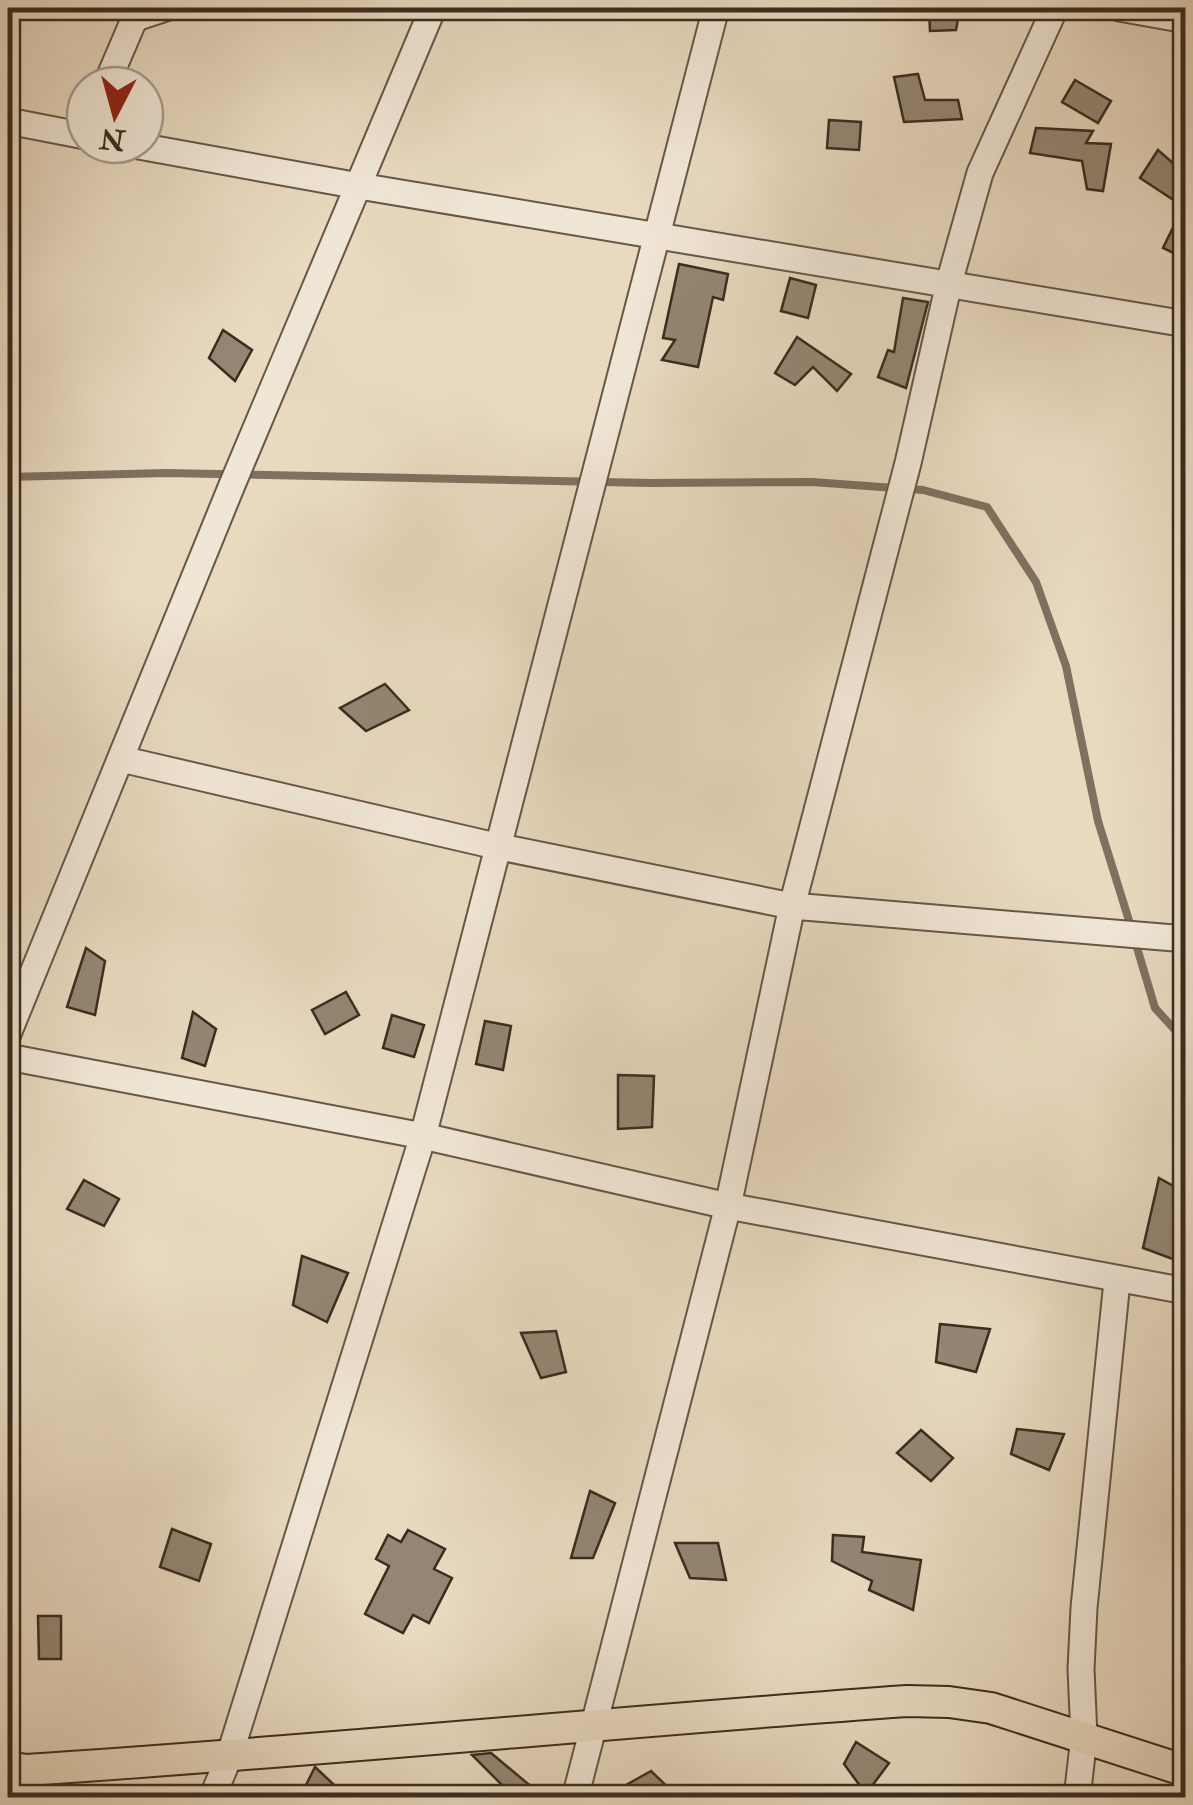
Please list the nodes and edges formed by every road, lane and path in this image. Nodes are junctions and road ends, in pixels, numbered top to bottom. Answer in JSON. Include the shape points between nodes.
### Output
{"nodes":[{"id":1,"x":166,"y":8,"type":"edge"},
{"id":2,"x":433,"y":8,"type":"edge"},
{"id":3,"x":716,"y":8,"type":"edge"},
{"id":4,"x":1055,"y":8,"type":"edge"},
{"id":5,"x":1120,"y":8,"type":"edge"},
{"id":6,"x":138,"y":12,"type":"edge"},
{"id":7,"x":1186,"y":20,"type":"edge"},
{"id":8,"x":115,"y":65,"type":"edge"},
{"id":9,"x":8,"y":121,"type":"edge"},
{"id":10,"x":65,"y":131,"type":"edge"},
{"id":11,"x":165,"y":151,"type":"edge"},
{"id":12,"x":359,"y":186,"type":"junction"},
{"id":13,"x":655,"y":235,"type":"junction"},
{"id":14,"x":949,"y":283,"type":"junction"},
{"id":15,"x":1186,"y":324,"type":"edge"},
{"id":16,"x":121,"y":759,"type":"junction"},
{"id":17,"x":500,"y":847,"type":"junction"},
{"id":18,"x":792,"y":906,"type":"junction"},
{"id":19,"x":1186,"y":940,"type":"edge"},
{"id":20,"x":8,"y":1034,"type":"edge"},
{"id":21,"x":8,"y":1058,"type":"edge"},
{"id":22,"x":423,"y":1136,"type":"junction"},
{"id":23,"x":728,"y":1206,"type":"junction"},
{"id":24,"x":1117,"y":1280,"type":"junction"},
{"id":25,"x":1186,"y":1291,"type":"edge"},
{"id":26,"x":594,"y":1724,"type":"junction"},
{"id":27,"x":1084,"y":1737,"type":"junction"},
{"id":28,"x":229,"y":1756,"type":"junction"},
{"id":29,"x":8,"y":1767,"type":"edge"},
{"id":30,"x":1186,"y":1771,"type":"edge"},
{"id":31,"x":212,"y":1798,"type":"edge"},
{"id":32,"x":575,"y":1798,"type":"edge"},
{"id":33,"x":1077,"y":1798,"type":"edge"}],
"edges":[{"from":1,"to":6,"type":"street"},
{"from":2,"to":12,"type":"street"},
{"from":3,"to":13,"type":"street"},
{"from":4,"to":14,"type":"street","via":[[980,173]]},
{"from":5,"to":7,"type":"street"},
{"from":6,"to":8,"type":"street"},
{"from":9,"to":10,"type":"street"},
{"from":11,"to":12,"type":"street"},
{"from":12,"to":13,"type":"street"},
{"from":12,"to":16,"type":"street"},
{"from":13,"to":14,"type":"street"},
{"from":13,"to":17,"type":"street"},
{"from":14,"to":15,"type":"street"},
{"from":14,"to":18,"type":"street"},
{"from":16,"to":17,"type":"street"},
{"from":16,"to":20,"type":"street"},
{"from":17,"to":18,"type":"street"},
{"from":17,"to":22,"type":"street"},
{"from":18,"to":19,"type":"street"},
{"from":18,"to":23,"type":"street"},
{"from":21,"to":22,"type":"street"},
{"from":22,"to":23,"type":"street"},
{"from":22,"to":28,"type":"street"},
{"from":23,"to":24,"type":"street"},
{"from":23,"to":26,"type":"street"},
{"from":24,"to":25,"type":"street"},
{"from":24,"to":27,"type":"street","via":[[1084,1608]]},
{"from":26,"to":27,"type":"main road","via":[[949,1702]]},
{"from":26,"to":28,"type":"main road"},
{"from":26,"to":32,"type":"street"},
{"from":27,"to":30,"type":"main road"},
{"from":27,"to":33,"type":"street"},
{"from":28,"to":29,"type":"main road"},
{"from":28,"to":31,"type":"street"}]}
